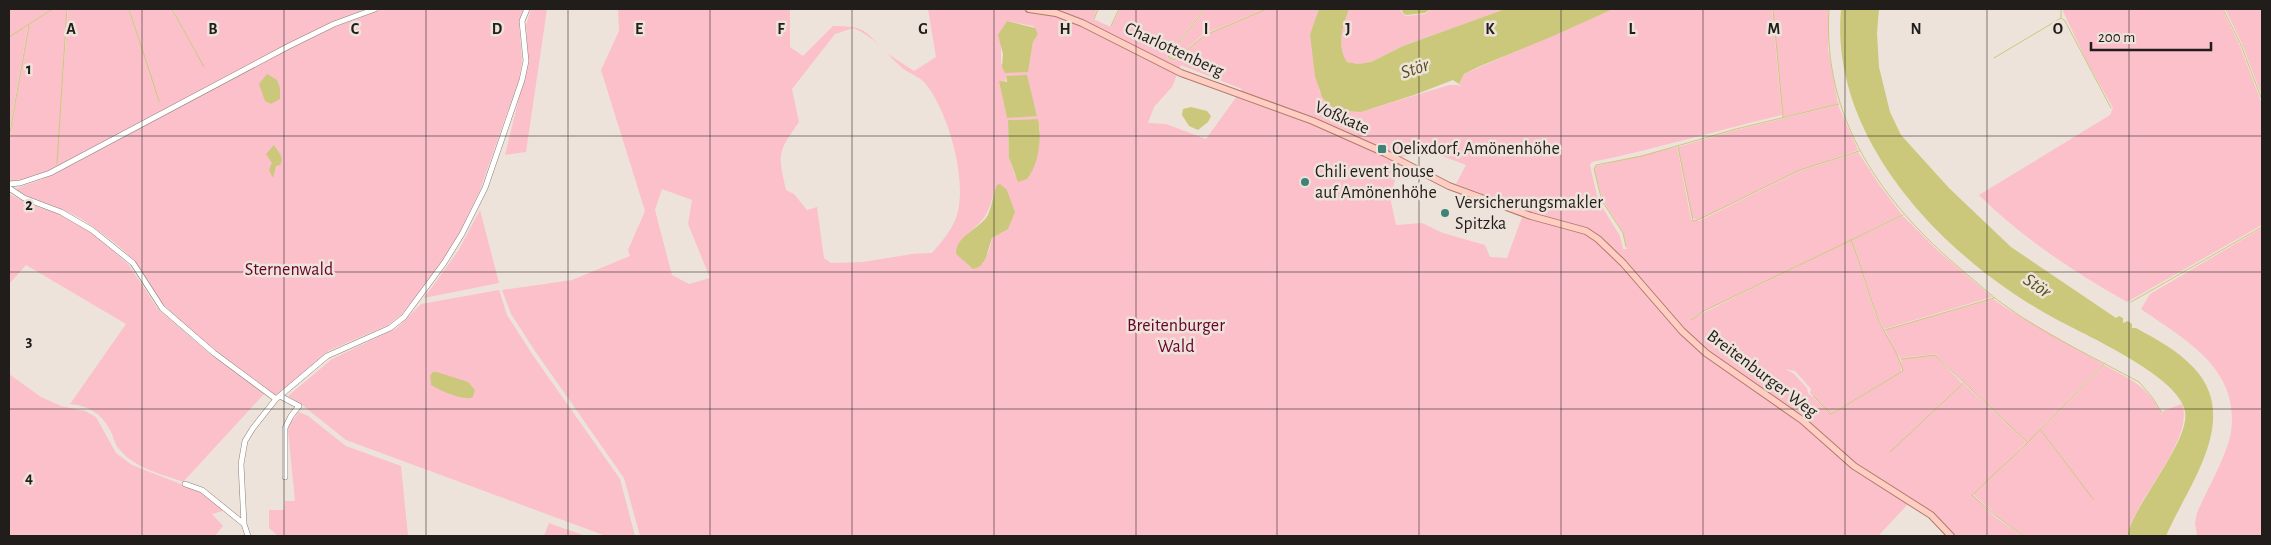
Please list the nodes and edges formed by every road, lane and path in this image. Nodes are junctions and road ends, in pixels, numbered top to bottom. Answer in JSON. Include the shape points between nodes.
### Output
{"nodes":[{"id":1,"x":375,"y":9,"type":"edge"},
{"id":2,"x":527,"y":9,"type":"edge"},
{"id":3,"x":1029,"y":9,"type":"edge"},
{"id":4,"x":1251,"y":99,"type":"joint"},
{"id":5,"x":9,"y":186,"type":"edge"},
{"id":6,"x":1586,"y":231,"type":"joint"},
{"id":7,"x":278,"y":397,"type":"junction"},
{"id":8,"x":285,"y":477,"type":"dead end"},
{"id":9,"x":185,"y":484,"type":"dead end"},
{"id":10,"x":244,"y":524,"type":"junction"},
{"id":11,"x":248,"y":536,"type":"edge"},
{"id":12,"x":1951,"y":536,"type":"edge"}],
"edges":[{"from":1,"to":5,"type":"street","via":[[289,46],[50,173]]},
{"from":2,"to":7,"type":"street","via":[[522,22],[526,61],[522,80],[485,188],[444,264],[404,316],[390,328],[327,356]]},
{"from":3,"to":4,"type":"main road","name":"Charlottenberg","via":[[1056,13],[1082,23],[1181,73]]},
{"from":4,"to":6,"type":"main road","name":"Voßkate","via":[[1314,121],[1449,186],[1531,216]]},
{"from":5,"to":7,"type":"street","via":[[24,198],[62,212],[92,230],[132,264],[162,308],[214,353]]},
{"from":6,"to":12,"type":"main road","name":"Breitenburger Weg","via":[[1623,263],[1682,331],[1706,353],[1802,420],[1854,466],[1937,520]]},
{"from":7,"to":8,"type":"street","via":[[299,406],[285,428]]},
{"from":7,"to":10,"type":"street","via":[[253,428],[244,446],[241,464]]},
{"from":9,"to":10,"type":"street","via":[[202,490]]},
{"from":10,"to":11,"type":"street"}]}
